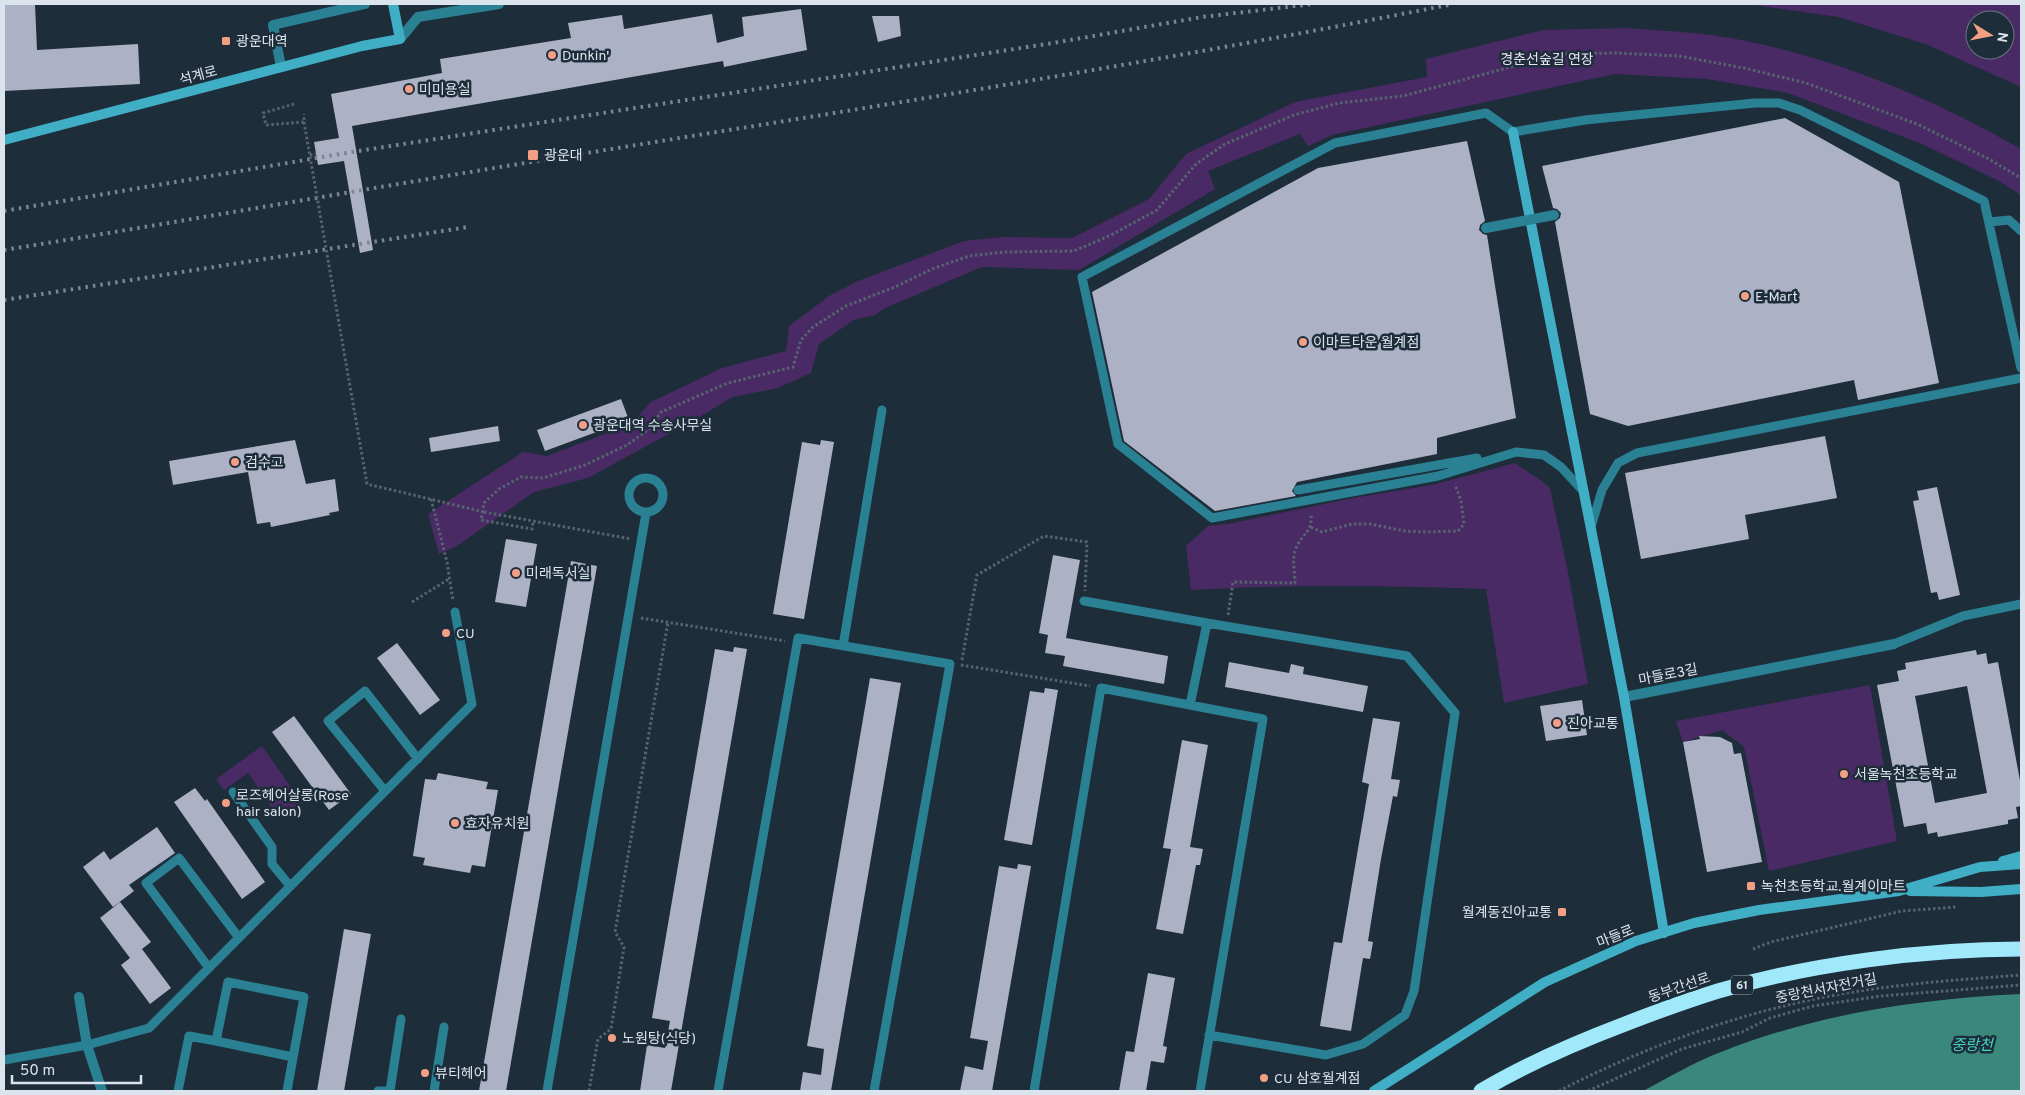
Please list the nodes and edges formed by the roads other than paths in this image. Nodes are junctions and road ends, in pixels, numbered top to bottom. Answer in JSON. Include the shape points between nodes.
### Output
{"nodes":[{"id":1,"x":365,"y":4,"type":"edge"},
{"id":2,"x":393,"y":4,"type":"edge"},
{"id":3,"x":498,"y":4,"type":"edge"},
{"id":4,"x":400,"y":39,"type":"junction"},
{"id":5,"x":281,"y":68,"type":"junction"},
{"id":6,"x":1513,"y":132,"type":"junction"},
{"id":7,"x":4,"y":140,"type":"edge"},
{"id":8,"x":1554,"y":215,"type":"dead end"},
{"id":9,"x":1989,"y":222,"type":"junction"},
{"id":10,"x":1486,"y":228,"type":"dead end"},
{"id":11,"x":2021,"y":231,"type":"edge"},
{"id":12,"x":2018,"y":337,"type":"edge"},
{"id":13,"x":2021,"y":368,"type":"edge"},
{"id":14,"x":2021,"y":378,"type":"edge"},
{"id":15,"x":882,"y":410,"type":"dead end"},
{"id":16,"x":1516,"y":452,"type":"junction"},
{"id":17,"x":1298,"y":490,"type":"dead end"},
{"id":18,"x":1584,"y":492,"type":"junction"},
{"id":19,"x":646,"y":513,"type":"dead end"},
{"id":20,"x":1591,"y":527,"type":"junction"},
{"id":21,"x":1084,"y":601,"type":"road end"},
{"id":22,"x":2021,"y":604,"type":"edge"},
{"id":23,"x":455,"y":612,"type":"road end"},
{"id":24,"x":1207,"y":623,"type":"junction"},
{"id":25,"x":1894,"y":644,"type":"joint"},
{"id":26,"x":843,"y":646,"type":"junction"},
{"id":27,"x":1624,"y":697,"type":"junction"},
{"id":28,"x":1190,"y":705,"type":"junction"},
{"id":29,"x":418,"y":759,"type":"junction"},
{"id":30,"x":385,"y":791,"type":"junction"},
{"id":31,"x":233,"y":792,"type":"dead end"},
{"id":32,"x":2021,"y":856,"type":"edge"},
{"id":33,"x":2021,"y":864,"type":"edge"},
{"id":34,"x":1980,"y":867,"type":"junction"},
{"id":35,"x":290,"y":886,"type":"junction"},
{"id":36,"x":2021,"y":889,"type":"edge"},
{"id":37,"x":1899,"y":891,"type":"junction"},
{"id":38,"x":1664,"y":933,"type":"junction"},
{"id":39,"x":239,"y":938,"type":"junction"},
{"id":40,"x":2021,"y":947,"type":"edge"},
{"id":41,"x":209,"y":968,"type":"junction"},
{"id":42,"x":79,"y":997,"type":"dead end"},
{"id":43,"x":401,"y":1019,"type":"dead end"},
{"id":44,"x":444,"y":1027,"type":"dead end"},
{"id":45,"x":1209,"y":1035,"type":"junction"},
{"id":46,"x":216,"y":1041,"type":"junction"},
{"id":47,"x":87,"y":1045,"type":"junction"},
{"id":48,"x":293,"y":1057,"type":"junction"},
{"id":49,"x":4,"y":1060,"type":"edge"},
{"id":50,"x":102,"y":1091,"type":"edge"},
{"id":51,"x":178,"y":1091,"type":"edge"},
{"id":52,"x":287,"y":1091,"type":"edge"},
{"id":53,"x":378,"y":1091,"type":"edge"},
{"id":54,"x":388,"y":1091,"type":"edge"},
{"id":55,"x":434,"y":1091,"type":"edge"},
{"id":56,"x":547,"y":1091,"type":"edge"},
{"id":57,"x":718,"y":1091,"type":"edge"},
{"id":58,"x":874,"y":1091,"type":"edge"},
{"id":59,"x":1034,"y":1091,"type":"edge"},
{"id":60,"x":1200,"y":1091,"type":"edge"},
{"id":61,"x":1374,"y":1091,"type":"edge"},
{"id":62,"x":1480,"y":1091,"type":"edge"}],
"edges":[{"from":1,"to":5,"type":"street","via":[[272,26]]},
{"from":2,"to":4,"type":"street"},
{"from":3,"to":4,"type":"street","via":[[418,17]]},
{"from":4,"to":5,"type":"street","name":"석계로"},
{"from":5,"to":7,"type":"street","name":"석계로"},
{"from":6,"to":9,"type":"lane","via":[[1585,120],[1779,103],[1800,110],[1984,201]]},
{"from":6,"to":16,"type":"lane","via":[[1486,114],[1335,143],[1082,277],[1118,444],[1212,518],[1438,476]]},
{"from":6,"to":18,"type":"street"},
{"from":8,"to":10,"type":"street","bridge":true},
{"from":9,"to":11,"type":"lane","via":[[2009,220]]},
{"from":9,"to":12,"type":"lane"},
{"from":12,"to":13,"type":"lane"},
{"from":14,"to":20,"type":"lane","via":[[1637,453],[1618,463],[1602,490]]},
{"from":15,"to":26,"type":"lane"},
{"from":16,"to":17,"type":"lane"},
{"from":16,"to":18,"type":"lane","via":[[1544,455],[1561,467]]},
{"from":18,"to":20,"type":"street"},
{"from":19,"to":56,"type":"lane"},
{"from":20,"to":27,"type":"street"},
{"from":21,"to":24,"type":"lane"},
{"from":22,"to":25,"type":"lane","via":[[1963,616]]},
{"from":23,"to":29,"type":"lane","via":[[472,704]]},
{"from":24,"to":28,"type":"lane"},
{"from":24,"to":45,"type":"lane","via":[[1407,656],[1455,712],[1414,991],[1405,1015],[1363,1044],[1326,1055]]},
{"from":25,"to":27,"type":"street","name":"마들로3길"},
{"from":26,"to":57,"type":"lane","via":[[798,638]]},
{"from":26,"to":58,"type":"lane","via":[[950,664]]},
{"from":27,"to":38,"type":"street","name":"마들로3길"},
{"from":28,"to":45,"type":"lane","via":[[1263,719]]},
{"from":28,"to":59,"type":"lane","via":[[1101,688]]},
{"from":29,"to":30,"type":"lane"},
{"from":29,"to":30,"type":"lane","via":[[365,691],[328,720]]},
{"from":30,"to":35,"type":"lane"},
{"from":31,"to":35,"type":"lane","via":[[272,847],[272,864]]},
{"from":32,"to":34,"type":"street"},
{"from":33,"to":34,"type":"street","name":"마들로"},
{"from":34,"to":37,"type":"street","name":"마들로"},
{"from":35,"to":39,"type":"lane"},
{"from":36,"to":37,"type":"street","name":"마들로"},
{"from":37,"to":38,"type":"street","name":"마들로","via":[[1760,910],[1694,923]]},
{"from":38,"to":61,"type":"street","name":"마들로","via":[[1636,941],[1545,982]]},
{"from":39,"to":41,"type":"lane"},
{"from":39,"to":41,"type":"lane","via":[[179,858],[146,883]]},
{"from":40,"to":62,"type":"highway","name":"동부간선로","number":"61","via":[[1920,955],[1764,979],[1680,1003],[1604,1032]]},
{"from":41,"to":47,"type":"lane","via":[[148,1028]]},
{"from":42,"to":47,"type":"street"},
{"from":43,"to":54,"type":"lane"},
{"from":44,"to":55,"type":"lane"},
{"from":45,"to":60,"type":"lane"},
{"from":46,"to":48,"type":"lane"},
{"from":46,"to":48,"type":"lane","via":[[228,982],[304,997]]},
{"from":46,"to":51,"type":"lane","via":[[189,1036]]},
{"from":47,"to":49,"type":"lane"},
{"from":47,"to":50,"type":"street"},
{"from":48,"to":52,"type":"lane"},
{"from":53,"to":54,"type":"lane"}]}
